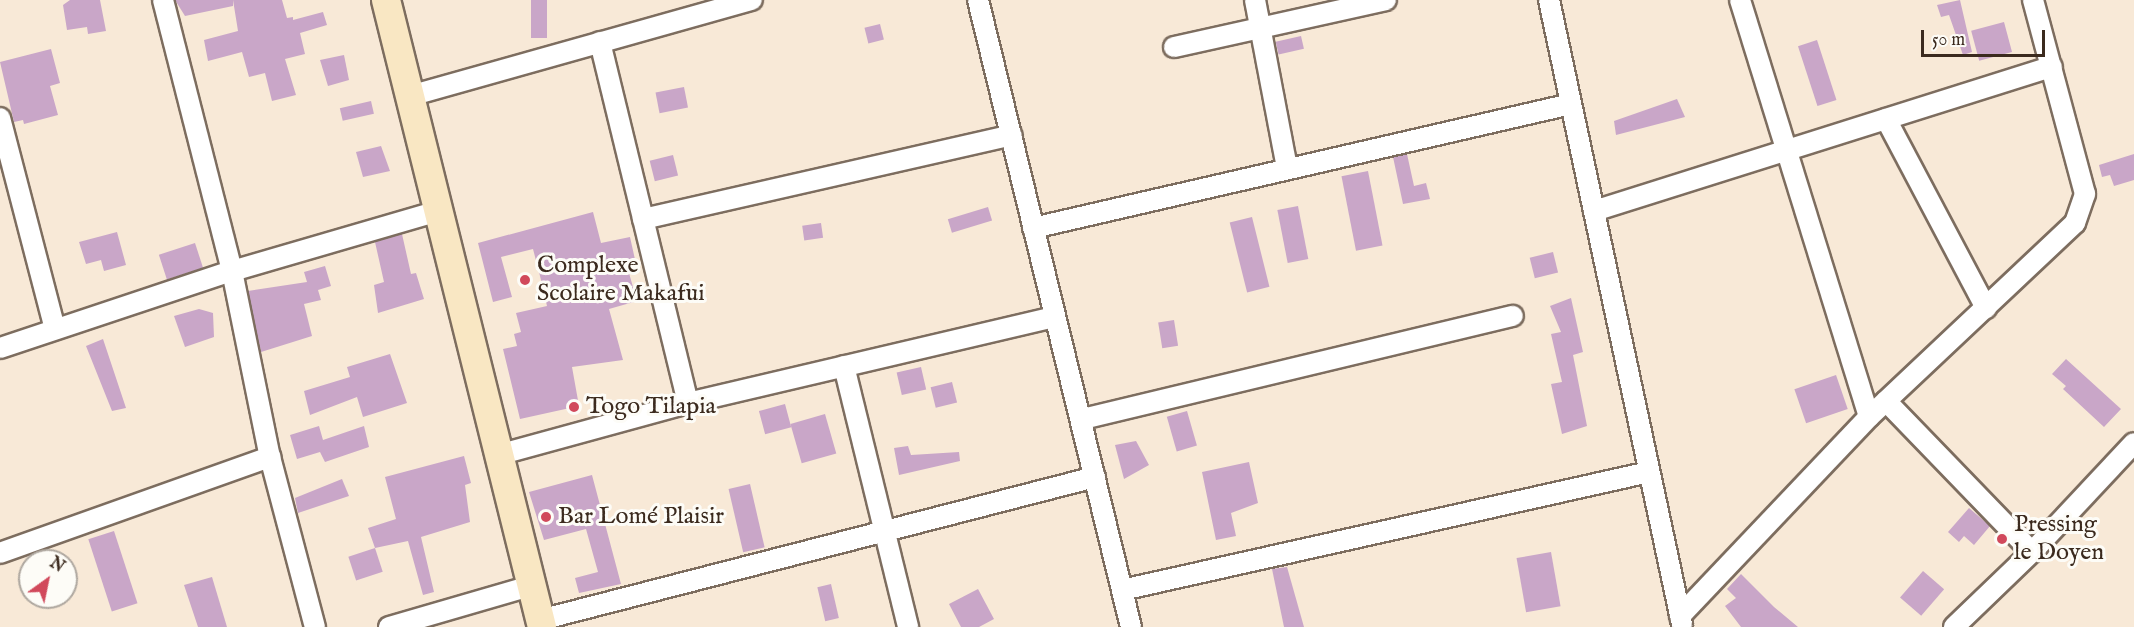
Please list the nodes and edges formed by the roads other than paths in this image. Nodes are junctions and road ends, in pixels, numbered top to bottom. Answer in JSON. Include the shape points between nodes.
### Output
{"nodes":[{"id":1,"x":162,"y":0,"type":"edge"},
{"id":2,"x":386,"y":0,"type":"edge"},
{"id":3,"x":752,"y":0,"type":"edge"},
{"id":4,"x":978,"y":0,"type":"edge"},
{"id":5,"x":1255,"y":0,"type":"edge"},
{"id":6,"x":1386,"y":0,"type":"edge"},
{"id":7,"x":1549,"y":0,"type":"edge"},
{"id":8,"x":1740,"y":0,"type":"edge"},
{"id":9,"x":2033,"y":0,"type":"edge"},
{"id":10,"x":1262,"y":27,"type":"junction"},
{"id":11,"x":600,"y":42,"type":"junction"},
{"id":12,"x":1174,"y":47,"type":"dead end"},
{"id":13,"x":2052,"y":67,"type":"junction"},
{"id":14,"x":410,"y":96,"type":"junction"},
{"id":15,"x":1571,"y":104,"type":"junction"},
{"id":16,"x":0,"y":118,"type":"edge"},
{"id":17,"x":1886,"y":119,"type":"junction"},
{"id":18,"x":1012,"y":135,"type":"junction"},
{"id":19,"x":1785,"y":151,"type":"junction"},
{"id":20,"x":6,"y":163,"type":"edge"},
{"id":21,"x":1287,"y":168,"type":"junction"},
{"id":22,"x":1594,"y":211,"type":"junction"},
{"id":23,"x":439,"y":212,"type":"junction"},
{"id":24,"x":643,"y":219,"type":"junction"},
{"id":25,"x":1033,"y":228,"type":"junction"},
{"id":26,"x":232,"y":271,"type":"junction"},
{"id":27,"x":1986,"y":308,"type":"junction"},
{"id":28,"x":1513,"y":316,"type":"dead end"},
{"id":29,"x":1054,"y":317,"type":"junction"},
{"id":30,"x":55,"y":329,"type":"junction"},
{"id":31,"x":0,"y":348,"type":"edge"},
{"id":32,"x":844,"y":366,"type":"junction"},
{"id":33,"x":1886,"y":401,"type":"junction"},
{"id":34,"x":687,"y":403,"type":"junction"},
{"id":35,"x":1869,"y":417,"type":"junction"},
{"id":36,"x":1083,"y":419,"type":"junction"},
{"id":37,"x":2134,"y":443,"type":"edge"},
{"id":38,"x":498,"y":455,"type":"junction"},
{"id":39,"x":270,"y":457,"type":"junction"},
{"id":40,"x":1649,"y":472,"type":"junction"},
{"id":41,"x":1095,"y":477,"type":"junction"},
{"id":42,"x":883,"y":533,"type":"junction"},
{"id":43,"x":2032,"y":552,"type":"junction"},
{"id":44,"x":0,"y":553,"type":"edge"},
{"id":45,"x":530,"y":586,"type":"junction"},
{"id":46,"x":1122,"y":590,"type":"junction"},
{"id":47,"x":1682,"y":622,"type":"edge"},
{"id":48,"x":541,"y":624,"type":"edge"},
{"id":49,"x":315,"y":627,"type":"edge"},
{"id":50,"x":389,"y":627,"type":"edge"},
{"id":51,"x":908,"y":627,"type":"edge"},
{"id":52,"x":1131,"y":627,"type":"edge"},
{"id":53,"x":1954,"y":627,"type":"edge"}],
"edges":[{"from":1,"to":26,"type":"street"},
{"from":2,"to":14,"type":"street"},
{"from":3,"to":11,"type":"street"},
{"from":4,"to":18,"type":"street"},
{"from":5,"to":10,"type":"street"},
{"from":6,"to":10,"type":"street"},
{"from":7,"to":15,"type":"street"},
{"from":8,"to":19,"type":"street"},
{"from":9,"to":13,"type":"street"},
{"from":10,"to":12,"type":"street"},
{"from":10,"to":21,"type":"street"},
{"from":11,"to":14,"type":"street"},
{"from":11,"to":24,"type":"street"},
{"from":13,"to":17,"type":"street"},
{"from":13,"to":27,"type":"street","via":[[2085,194],[2083,207],[2075,223]]},
{"from":14,"to":23,"type":"street"},
{"from":15,"to":21,"type":"street"},
{"from":15,"to":22,"type":"street"},
{"from":16,"to":20,"type":"street"},
{"from":17,"to":19,"type":"street"},
{"from":17,"to":27,"type":"street"},
{"from":18,"to":24,"type":"street"},
{"from":18,"to":25,"type":"street"},
{"from":19,"to":22,"type":"street"},
{"from":19,"to":35,"type":"street"},
{"from":20,"to":30,"type":"street"},
{"from":21,"to":25,"type":"street"},
{"from":22,"to":40,"type":"street"},
{"from":23,"to":26,"type":"street"},
{"from":23,"to":38,"type":"street"},
{"from":24,"to":34,"type":"street"},
{"from":25,"to":29,"type":"street"},
{"from":26,"to":30,"type":"street"},
{"from":26,"to":39,"type":"street"},
{"from":27,"to":33,"type":"street"},
{"from":28,"to":36,"type":"street"},
{"from":29,"to":32,"type":"street"},
{"from":29,"to":36,"type":"street"},
{"from":30,"to":31,"type":"street"},
{"from":32,"to":34,"type":"street"},
{"from":32,"to":42,"type":"street"},
{"from":33,"to":35,"type":"street"},
{"from":33,"to":43,"type":"street"},
{"from":34,"to":38,"type":"street"},
{"from":35,"to":47,"type":"street"},
{"from":36,"to":41,"type":"street"},
{"from":37,"to":43,"type":"street"},
{"from":38,"to":45,"type":"street"},
{"from":39,"to":44,"type":"street"},
{"from":39,"to":49,"type":"street"},
{"from":40,"to":46,"type":"street"},
{"from":40,"to":47,"type":"street"},
{"from":41,"to":42,"type":"street"},
{"from":41,"to":46,"type":"street"},
{"from":42,"to":48,"type":"street"},
{"from":42,"to":51,"type":"street"},
{"from":43,"to":53,"type":"street"},
{"from":45,"to":48,"type":"street"},
{"from":45,"to":50,"type":"street"},
{"from":46,"to":52,"type":"street"}]}
